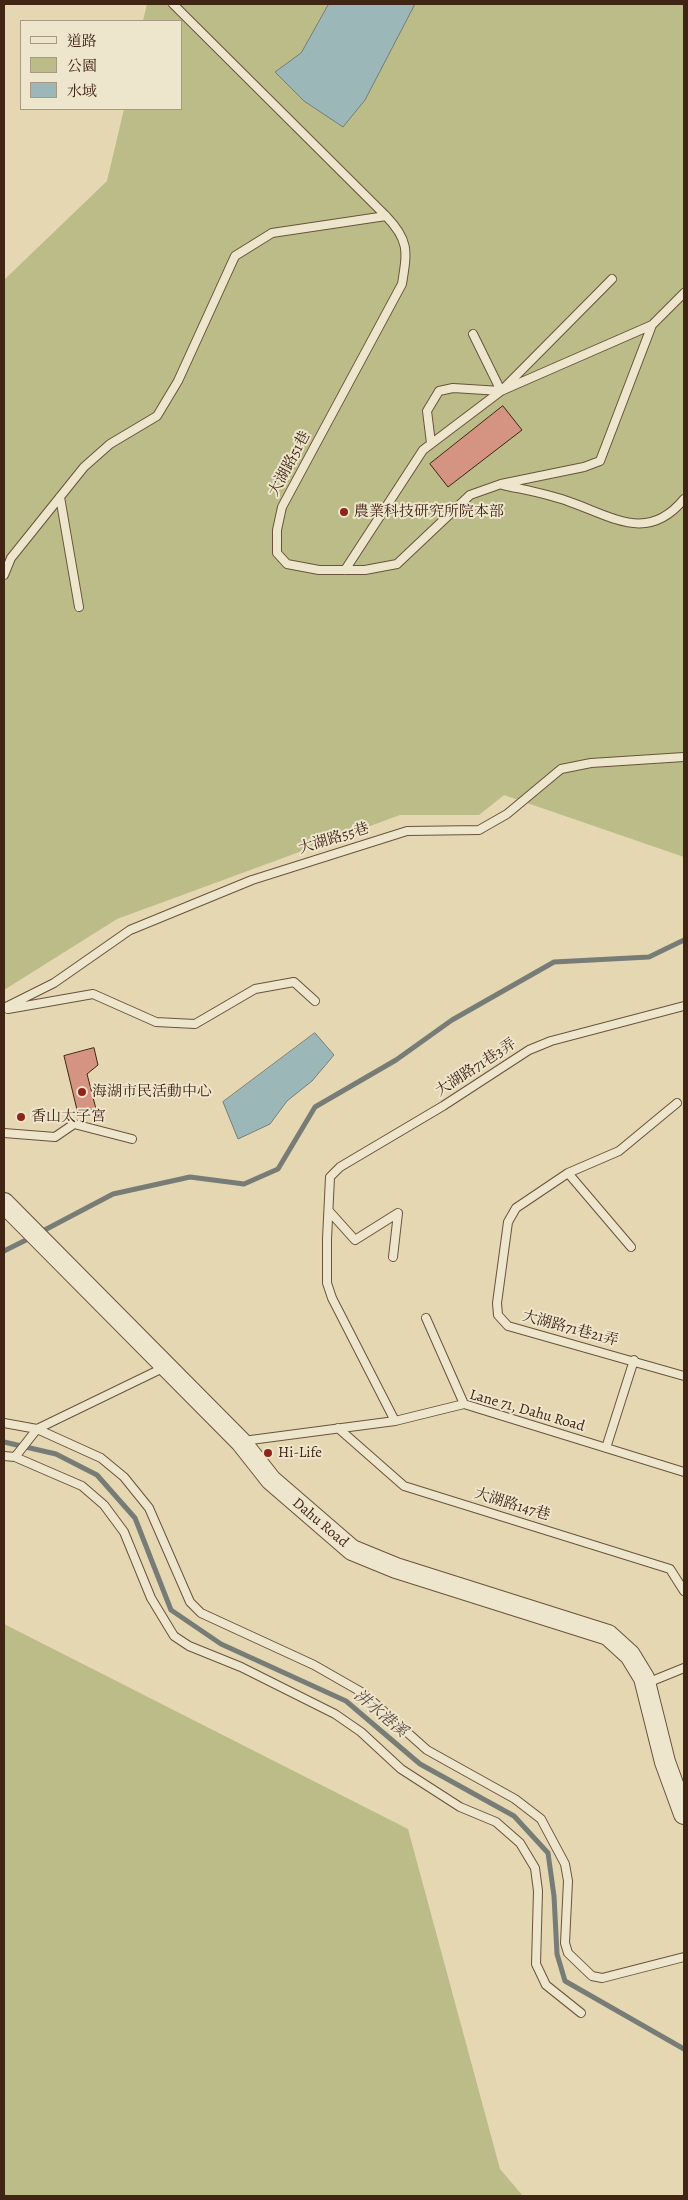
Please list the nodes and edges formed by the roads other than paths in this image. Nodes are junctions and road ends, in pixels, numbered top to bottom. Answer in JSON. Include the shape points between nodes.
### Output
{"nodes":[{"id":1,"x":173,"y":4,"type":"edge"},
{"id":2,"x":386,"y":216,"type":"junction"},
{"id":3,"x":612,"y":279,"type":"dead end"},
{"id":4,"x":684,"y":293,"type":"edge"},
{"id":5,"x":652,"y":325,"type":"junction"},
{"id":6,"x":473,"y":334,"type":"dead end"},
{"id":7,"x":501,"y":391,"type":"junction"},
{"id":8,"x":432,"y":443,"type":"junction"},
{"id":9,"x":501,"y":484,"type":"junction"},
{"id":10,"x":60,"y":497,"type":"junction"},
{"id":11,"x":684,"y":499,"type":"edge"},
{"id":12,"x":344,"y":570,"type":"junction"},
{"id":13,"x":4,"y":575,"type":"edge"},
{"id":14,"x":79,"y":607,"type":"dead end"},
{"id":15,"x":684,"y":758,"type":"edge"},
{"id":16,"x":315,"y":1000,"type":"dead end"},
{"id":17,"x":684,"y":1006,"type":"edge"},
{"id":18,"x":4,"y":1009,"type":"edge"},
{"id":19,"x":676,"y":1104,"type":"dead end"},
{"id":20,"x":4,"y":1133,"type":"edge"},
{"id":21,"x":132,"y":1139,"type":"dead end"},
{"id":22,"x":568,"y":1173,"type":"junction"},
{"id":23,"x":4,"y":1203,"type":"edge"},
{"id":24,"x":328,"y":1211,"type":"junction"},
{"id":25,"x":631,"y":1247,"type":"dead end"},
{"id":26,"x":393,"y":1257,"type":"dead end"},
{"id":27,"x":426,"y":1318,"type":"dead end"},
{"id":28,"x":634,"y":1360,"type":"junction"},
{"id":29,"x":168,"y":1366,"type":"junction"},
{"id":30,"x":684,"y":1376,"type":"edge"},
{"id":31,"x":464,"y":1404,"type":"junction"},
{"id":32,"x":395,"y":1421,"type":"junction"},
{"id":33,"x":4,"y":1423,"type":"edge"},
{"id":34,"x":338,"y":1428,"type":"junction"},
{"id":35,"x":37,"y":1429,"type":"junction"},
{"id":36,"x":241,"y":1442,"type":"junction"},
{"id":37,"x":606,"y":1448,"type":"junction"},
{"id":38,"x":4,"y":1456,"type":"edge"},
{"id":39,"x":15,"y":1457,"type":"junction"},
{"id":40,"x":684,"y":1472,"type":"edge"},
{"id":41,"x":684,"y":1590,"type":"edge"},
{"id":42,"x":684,"y":1668,"type":"edge"},
{"id":43,"x":646,"y":1684,"type":"junction"},
{"id":44,"x":680,"y":1791,"type":"edge"},
{"id":45,"x":684,"y":1814,"type":"edge"},
{"id":46,"x":684,"y":1957,"type":"edge"},
{"id":47,"x":581,"y":2013,"type":"dead end"}],
"edges":[{"from":1,"to":2,"type":"lane","name":"大湖路51巷"},
{"from":2,"to":10,"type":"lane","via":[[272,233],[235,256],[178,381],[157,416],[110,444],[84,467]]},
{"from":2,"to":12,"type":"lane","name":"大湖路51巷","via":[[397,227],[407,250],[402,284],[282,507],[277,530],[277,553],[287,564],[319,570]]},
{"from":3,"to":7,"type":"lane"},
{"from":4,"to":5,"type":"lane","name":"大湖路51巷"},
{"from":5,"to":7,"type":"lane"},
{"from":5,"to":9,"type":"lane","name":"大湖路51巷","via":[[600,461]]},
{"from":6,"to":7,"type":"lane"},
{"from":7,"to":8,"type":"lane"},
{"from":7,"to":8,"type":"lane","via":[[453,388],[439,391],[427,411]]},
{"from":8,"to":12,"type":"lane","via":[[423,450]]},
{"from":9,"to":11,"type":"lane","via":[[569,501],[631,524],[652,524],[678,507]]},
{"from":9,"to":12,"type":"lane","name":"大湖路51巷","via":[[470,496],[397,564]]},
{"from":10,"to":13,"type":"lane","via":[[11,558]]},
{"from":10,"to":14,"type":"lane"},
{"from":15,"to":18,"type":"lane","name":"大湖路55巷","via":[[591,763],[561,769],[506,814],[479,830],[408,831],[252,880],[130,930],[54,983]]},
{"from":16,"to":18,"type":"lane","via":[[294,982],[255,989],[195,1024],[156,1022],[93,994]]},
{"from":17,"to":24,"type":"lane","name":"大湖路71巷3弄","via":[[529,1050],[340,1167],[330,1177]]},
{"from":19,"to":22,"type":"lane","name":"大湖路71巷21弄","via":[[619,1151]]},
{"from":20,"to":21,"type":"lane","via":[[55,1137],[74,1124]]},
{"from":22,"to":25,"type":"lane"},
{"from":22,"to":28,"type":"lane","name":"大湖路71巷21弄","via":[[516,1208],[508,1222],[498,1315],[508,1326]]},
{"from":23,"to":29,"type":"street","name":"Dahu Road"},
{"from":24,"to":26,"type":"lane","via":[[356,1240],[398,1213]]},
{"from":24,"to":32,"type":"lane","name":"大湖路71巷3弄","via":[[327,1283]]},
{"from":27,"to":31,"type":"lane"},
{"from":28,"to":30,"type":"lane","name":"大湖路71巷21弄"},
{"from":28,"to":37,"type":"lane","name":"大湖路71巷21弄"},
{"from":29,"to":35,"type":"lane"},
{"from":29,"to":36,"type":"street","name":"Dahu Road"},
{"from":31,"to":32,"type":"lane","name":"Lane 71, Dahu Road"},
{"from":31,"to":37,"type":"lane","name":"Lane 71, Dahu Road"},
{"from":32,"to":34,"type":"lane","name":"Lane 71, Dahu Road"},
{"from":33,"to":35,"type":"lane"},
{"from":34,"to":36,"type":"lane","name":"Lane 71, Dahu Road"},
{"from":34,"to":41,"type":"lane","name":"大湖路147巷","via":[[404,1486],[670,1569]]},
{"from":35,"to":39,"type":"lane"},
{"from":35,"to":46,"type":"lane","via":[[101,1458],[124,1477],[149,1508],[190,1602],[201,1612],[314,1665],[363,1693],[427,1750],[515,1800],[541,1820],[565,1864],[568,1881],[566,1948],[592,1976],[602,1978]]},
{"from":36,"to":43,"type":"street","name":"Dahu Road","via":[[271,1480],[352,1550],[396,1568],[608,1635],[630,1655]]},
{"from":37,"to":40,"type":"lane","name":"Lane 71, Dahu Road"},
{"from":38,"to":39,"type":"lane"},
{"from":39,"to":47,"type":"lane","via":[[82,1486],[104,1505],[124,1532],[151,1598],[174,1636],[335,1714],[361,1732],[401,1769],[460,1807],[496,1822],[520,1843],[535,1868],[538,1891],[536,1964],[546,1985]]},
{"from":42,"to":43,"type":"lane"},
{"from":43,"to":44,"type":"street","name":"Dahu Road","via":[[665,1762]]},
{"from":44,"to":45,"type":"street","name":"Dahu Road"}]}
